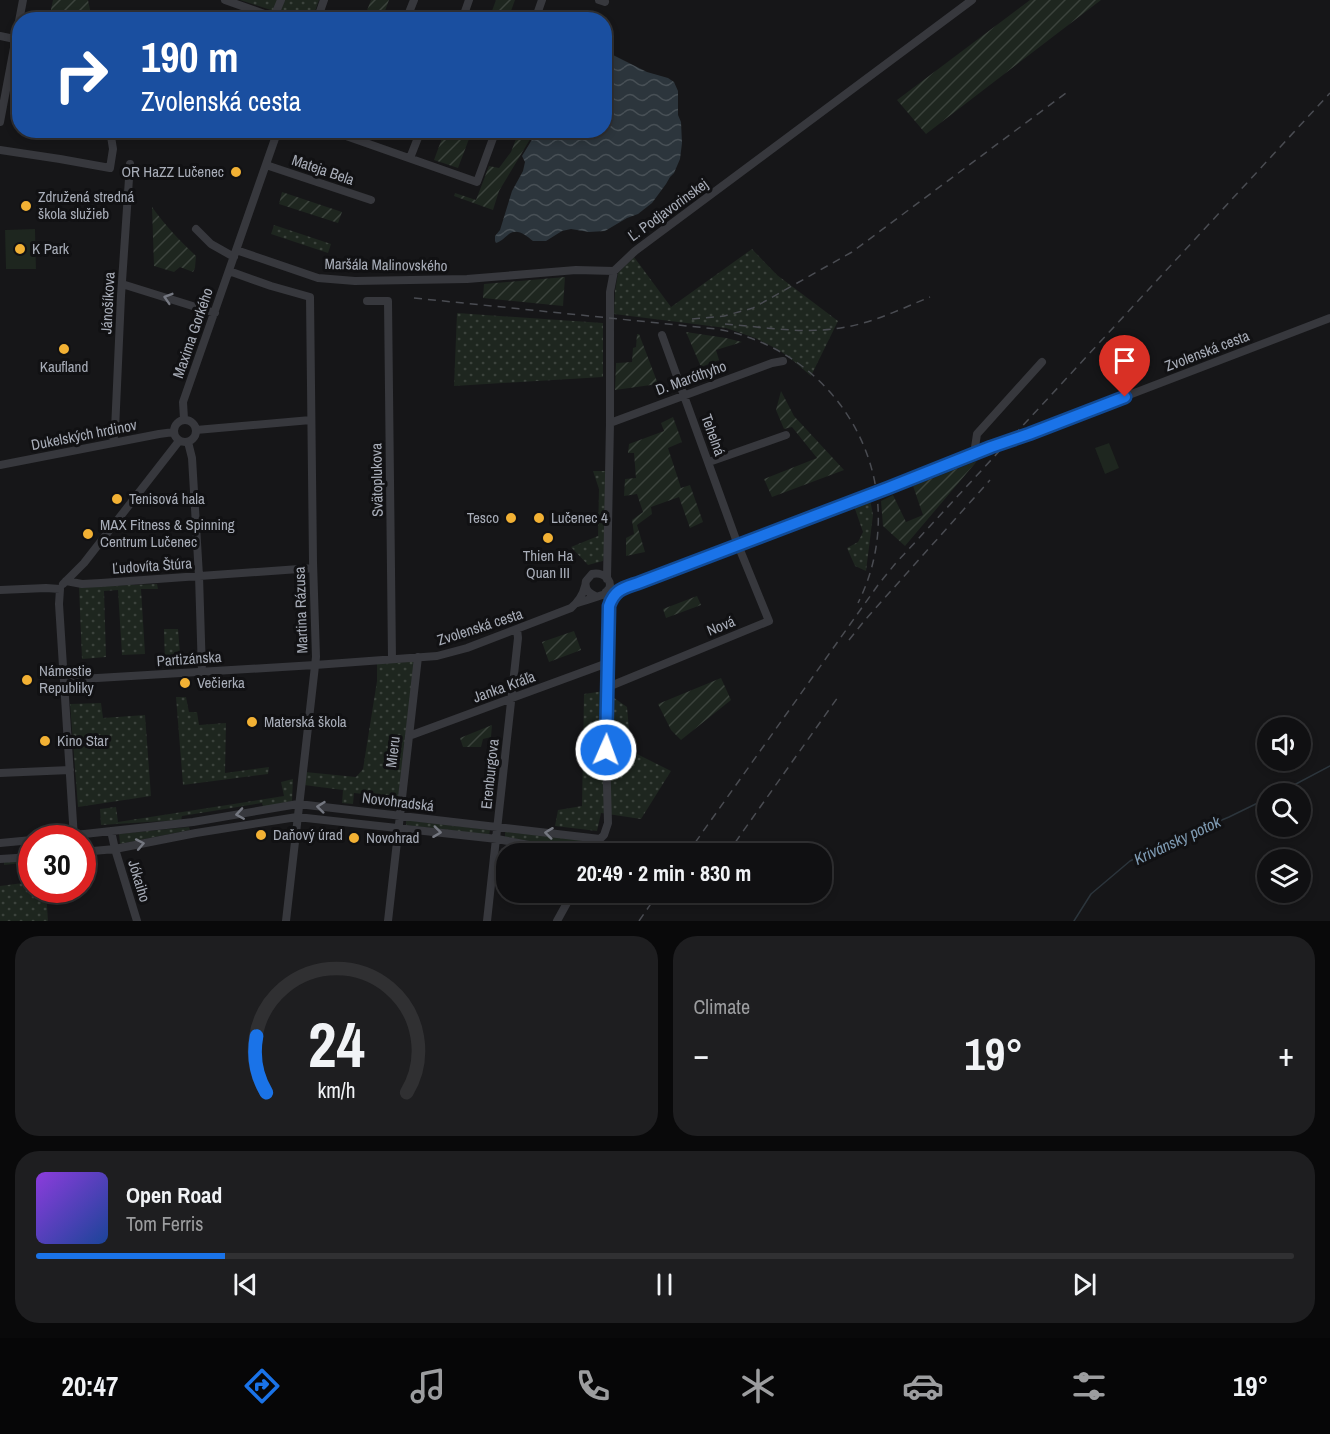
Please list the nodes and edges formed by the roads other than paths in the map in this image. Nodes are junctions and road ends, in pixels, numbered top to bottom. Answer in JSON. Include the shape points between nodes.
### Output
{"nodes":[{"id":1,"x":225,"y":0,"type":"edge"},
{"id":2,"x":972,"y":0,"type":"edge"},
{"id":3,"x":260,"y":12,"type":"edge"},
{"id":4,"x":12,"y":63,"type":"edge"},
{"id":5,"x":0,"y":122,"type":"edge"},
{"id":6,"x":111,"y":138,"type":"edge"},
{"id":7,"x":275,"y":138,"type":"edge"},
{"id":8,"x":351,"y":138,"type":"edge"},
{"id":9,"x":418,"y":138,"type":"edge"},
{"id":10,"x":492,"y":138,"type":"edge"},
{"id":11,"x":0,"y":150,"type":"edge"},
{"id":12,"x":410,"y":158,"type":"junction"},
{"id":13,"x":130,"y":164,"type":"dead end"},
{"id":14,"x":266,"y":165,"type":"junction"},
{"id":15,"x":371,"y":200,"type":"dead end"},
{"id":16,"x":196,"y":230,"type":"dead end"},
{"id":17,"x":235,"y":253,"type":"junction"},
{"id":18,"x":230,"y":271,"type":"junction"},
{"id":19,"x":614,"y":271,"type":"junction"},
{"id":20,"x":122,"y":284,"type":"junction"},
{"id":21,"x":367,"y":301,"type":"dead end"},
{"id":22,"x":215,"y":313,"type":"junction"},
{"id":23,"x":1330,"y":318,"type":"edge"},
{"id":24,"x":662,"y":335,"type":"dead end"},
{"id":25,"x":783,"y":361,"type":"dead end"},
{"id":26,"x":1042,"y":362,"type":"dead end"},
{"id":27,"x":684,"y":395,"type":"junction"},
{"id":28,"x":184,"y":419,"type":"junction"},
{"id":29,"x":311,"y":420,"type":"junction"},
{"id":30,"x":610,"y":423,"type":"junction"},
{"id":31,"x":196,"y":430,"type":"junction"},
{"id":32,"x":174,"y":432,"type":"junction"},
{"id":33,"x":786,"y":435,"type":"dead end"},
{"id":34,"x":179,"y":441,"type":"junction"},
{"id":35,"x":188,"y":442,"type":"junction"},
{"id":36,"x":113,"y":443,"type":"junction"},
{"id":37,"x":974,"y":454,"type":"junction"},
{"id":38,"x":709,"y":462,"type":"junction"},
{"id":39,"x":0,"y":465,"type":"edge"},
{"id":40,"x":738,"y":545,"type":"junction"},
{"id":41,"x":608,"y":560,"type":"junction"},
{"id":42,"x":313,"y":568,"type":"junction"},
{"id":43,"x":598,"y":573,"type":"junction"},
{"id":44,"x":199,"y":576,"type":"junction"},
{"id":45,"x":66,"y":581,"type":"junction"},
{"id":46,"x":585,"y":586,"type":"junction"},
{"id":47,"x":624,"y":588,"type":"junction"},
{"id":48,"x":60,"y":589,"type":"junction"},
{"id":49,"x":604,"y":589,"type":"junction"},
{"id":50,"x":0,"y":590,"type":"edge"},
{"id":51,"x":577,"y":603,"type":"junction"},
{"id":52,"x":609,"y":606,"type":"junction"},
{"id":53,"x":517,"y":630,"type":"junction"},
{"id":54,"x":418,"y":657,"type":"junction"},
{"id":55,"x":392,"y":659,"type":"junction"},
{"id":56,"x":608,"y":664,"type":"junction"},
{"id":57,"x":315,"y":665,"type":"junction"},
{"id":58,"x":202,"y":672,"type":"junction"},
{"id":59,"x":64,"y":680,"type":"junction"},
{"id":60,"x":608,"y":687,"type":"junction"},
{"id":61,"x":512,"y":698,"type":"junction"},
{"id":62,"x":409,"y":736,"type":"junction"},
{"id":63,"x":70,"y":770,"type":"junction"},
{"id":64,"x":0,"y":773,"type":"edge"},
{"id":65,"x":298,"y":804,"type":"junction"},
{"id":66,"x":400,"y":816,"type":"junction"},
{"id":67,"x":297,"y":817,"type":"junction"},
{"id":68,"x":193,"y":822,"type":"junction"},
{"id":69,"x":73,"y":825,"type":"edge"},
{"id":70,"x":498,"y":827,"type":"junction"},
{"id":71,"x":398,"y":828,"type":"junction"},
{"id":72,"x":111,"y":831,"type":"junction"},
{"id":73,"x":96,"y":833,"type":"edge"},
{"id":74,"x":196,"y":833,"type":"junction"},
{"id":75,"x":497,"y":839,"type":"junction"},
{"id":76,"x":600,"y":839,"type":"junction"},
{"id":77,"x":18,"y":841,"type":"edge"},
{"id":78,"x":0,"y":843,"type":"edge"},
{"id":79,"x":518,"y":843,"type":"edge"},
{"id":80,"x":599,"y":843,"type":"edge"},
{"id":81,"x":115,"y":849,"type":"junction"},
{"id":82,"x":96,"y":851,"type":"edge"},
{"id":83,"x":18,"y":857,"type":"edge"},
{"id":84,"x":0,"y":859,"type":"edge"},
{"id":85,"x":567,"y":903,"type":"edge"},
{"id":86,"x":136,"y":921,"type":"edge"},
{"id":87,"x":286,"y":921,"type":"edge"},
{"id":88,"x":388,"y":921,"type":"edge"},
{"id":89,"x":488,"y":921,"type":"edge"},
{"id":90,"x":558,"y":921,"type":"edge"}],
"edges":[{"from":1,"to":3,"type":"street"},
{"from":2,"to":19,"type":"street","name":"Ľ. Podjavorinskej","via":[[635,251]]},
{"from":4,"to":5,"type":"street"},
{"from":6,"to":11,"type":"street","via":[[110,168]]},
{"from":7,"to":14,"type":"street","name":"Maxima Gorkého"},
{"from":8,"to":12,"type":"street"},
{"from":9,"to":12,"type":"street"},
{"from":10,"to":12,"type":"street","via":[[477,182]]},
{"from":13,"to":20,"type":"street","name":"Jánošíkova"},
{"from":14,"to":15,"type":"street","name":"Mateja Bela"},
{"from":14,"to":17,"type":"street","name":"Maxima Gorkého"},
{"from":16,"to":17,"type":"street","name":"Maršála Malinovského","via":[[212,244]]},
{"from":17,"to":18,"type":"street","name":"Maxima Gorkého"},
{"from":17,"to":19,"type":"street","name":"Maršála Malinovského","via":[[327,279],[365,281]]},
{"from":18,"to":22,"type":"street","name":"Maxima Gorkého"},
{"from":18,"to":29,"type":"street","name":"Martina Rázusa","via":[[310,297]]},
{"from":19,"to":30,"type":"street","via":[[609,317]]},
{"from":22,"to":20,"type":"street","one_way":true},
{"from":20,"to":36,"type":"street","name":"Jánošíkova"},
{"from":21,"to":55,"type":"street","name":"Svätoplukova","via":[[388,301]]},
{"from":22,"to":28,"type":"street","name":"Maxima Gorkého","via":[[183,402]]},
{"from":23,"to":37,"type":"street","name":"Zvolenská cesta"},
{"from":24,"to":27,"type":"street","name":"Tehelná"},
{"from":25,"to":27,"type":"street","name":"D. Maróthyho"},
{"from":26,"to":37,"type":"street","via":[[976,434]]},
{"from":27,"to":30,"type":"street","name":"D. Maróthyho"},
{"from":27,"to":38,"type":"street","name":"Tehelná"},
{"from":28,"to":31,"type":"street","via":[[193,422]]},
{"from":28,"to":32,"type":"street","via":[[176,424]]},
{"from":29,"to":31,"type":"street"},
{"from":29,"to":42,"type":"street","name":"Martina Rázusa"},
{"from":30,"to":41,"type":"street"},
{"from":31,"to":35,"type":"street"},
{"from":32,"to":34,"type":"street"},
{"from":32,"to":36,"type":"street","name":"Dukelských hrdinov"},
{"from":33,"to":38,"type":"street"},
{"from":34,"to":35,"type":"street"},
{"from":34,"to":45,"type":"street","via":[[84,564]]},
{"from":35,"to":44,"type":"street"},
{"from":36,"to":39,"type":"street","name":"Dukelských hrdinov"},
{"from":37,"to":40,"type":"street","name":"Zvolenská cesta"},
{"from":38,"to":40,"type":"street","name":"Tehelná"},
{"from":40,"to":47,"type":"street","name":"Zvolenská cesta"},
{"from":40,"to":60,"type":"street","name":"Nová","via":[[769,621]]},
{"from":41,"to":43,"type":"street"},
{"from":41,"to":49,"type":"street"},
{"from":42,"to":44,"type":"street","name":"Ľudovíta Štúra"},
{"from":42,"to":57,"type":"street","name":"Martina Rázusa"},
{"from":43,"to":46,"type":"street","via":[[589,575]]},
{"from":43,"to":49,"type":"street","via":[[603,574]]},
{"from":44,"to":45,"type":"street","name":"Ľudovíta Štúra","via":[[82,584]]},
{"from":44,"to":58,"type":"street"},
{"from":45,"to":48,"type":"street"},
{"from":46,"to":49,"type":"street","via":[[588,592]]},
{"from":46,"to":51,"type":"street"},
{"from":47,"to":49,"type":"street","name":"Zvolenská cesta"},
{"from":47,"to":52,"type":"street","via":[[614,595]]},
{"from":48,"to":50,"type":"street"},
{"from":48,"to":59,"type":"street"},
{"from":49,"to":51,"type":"street","name":"Zvolenská cesta"},
{"from":49,"to":52,"type":"street"},
{"from":51,"to":53,"type":"street","name":"Zvolenská cesta"},
{"from":52,"to":56,"type":"street"},
{"from":53,"to":54,"type":"street","name":"Zvolenská cesta","via":[[451,653]]},
{"from":53,"to":61,"type":"street","name":"Erenburgova"},
{"from":54,"to":55,"type":"street","name":"Zvolenská cesta"},
{"from":54,"to":62,"type":"street","name":"Mieru"},
{"from":55,"to":57,"type":"street","name":"Zvolenská cesta"},
{"from":56,"to":60,"type":"street"},
{"from":56,"to":61,"type":"street","name":"Janka Kráľa"},
{"from":57,"to":58,"type":"street","name":"Partizánska"},
{"from":57,"to":65,"type":"street","name":"Martina Rázusa"},
{"from":58,"to":59,"type":"street","name":"Partizánska"},
{"from":59,"to":63,"type":"street"},
{"from":60,"to":76,"type":"street","via":[[608,823]]},
{"from":61,"to":62,"type":"street","name":"Janka Kráľa"},
{"from":61,"to":70,"type":"street","name":"Erenburgova"},
{"from":62,"to":66,"type":"street","name":"Mieru"},
{"from":63,"to":64,"type":"street"},
{"from":63,"to":69,"type":"street"},
{"from":66,"to":65,"type":"street","name":"Novohradská","one_way":true},
{"from":65,"to":67,"type":"street","name":"Martina Rázusa"},
{"from":65,"to":68,"type":"street","name":"Novohradská","one_way":true},
{"from":66,"to":70,"type":"street","name":"Novohradská"},
{"from":66,"to":71,"type":"street","name":"Mieru"},
{"from":67,"to":71,"type":"street","name":"Novohradská"},
{"from":67,"to":74,"type":"street","name":"Novohradská"},
{"from":67,"to":87,"type":"street","name":"Martina Rázusa"},
{"from":68,"to":72,"type":"street","name":"Novohradská"},
{"from":68,"to":74,"type":"street"},
{"from":70,"to":75,"type":"street","name":"Erenburgova"},
{"from":76,"to":70,"type":"street","name":"Novohradská","one_way":true},
{"from":71,"to":75,"type":"street","name":"Novohradská","one_way":true},
{"from":71,"to":88,"type":"street","name":"Mieru"},
{"from":72,"to":73,"type":"street","name":"Novohradská"},
{"from":72,"to":81,"type":"street"},
{"from":81,"to":74,"type":"street","name":"Novohradská","one_way":true},
{"from":75,"to":79,"type":"street","name":"Novohradská"},
{"from":75,"to":89,"type":"street","name":"Erenburgova"},
{"from":76,"to":80,"type":"street"},
{"from":77,"to":78,"type":"street"},
{"from":81,"to":82,"type":"street","name":"Novohradská"},
{"from":81,"to":86,"type":"street","name":"Jókaiho"},
{"from":83,"to":84,"type":"street"},
{"from":85,"to":90,"type":"street"}]}
